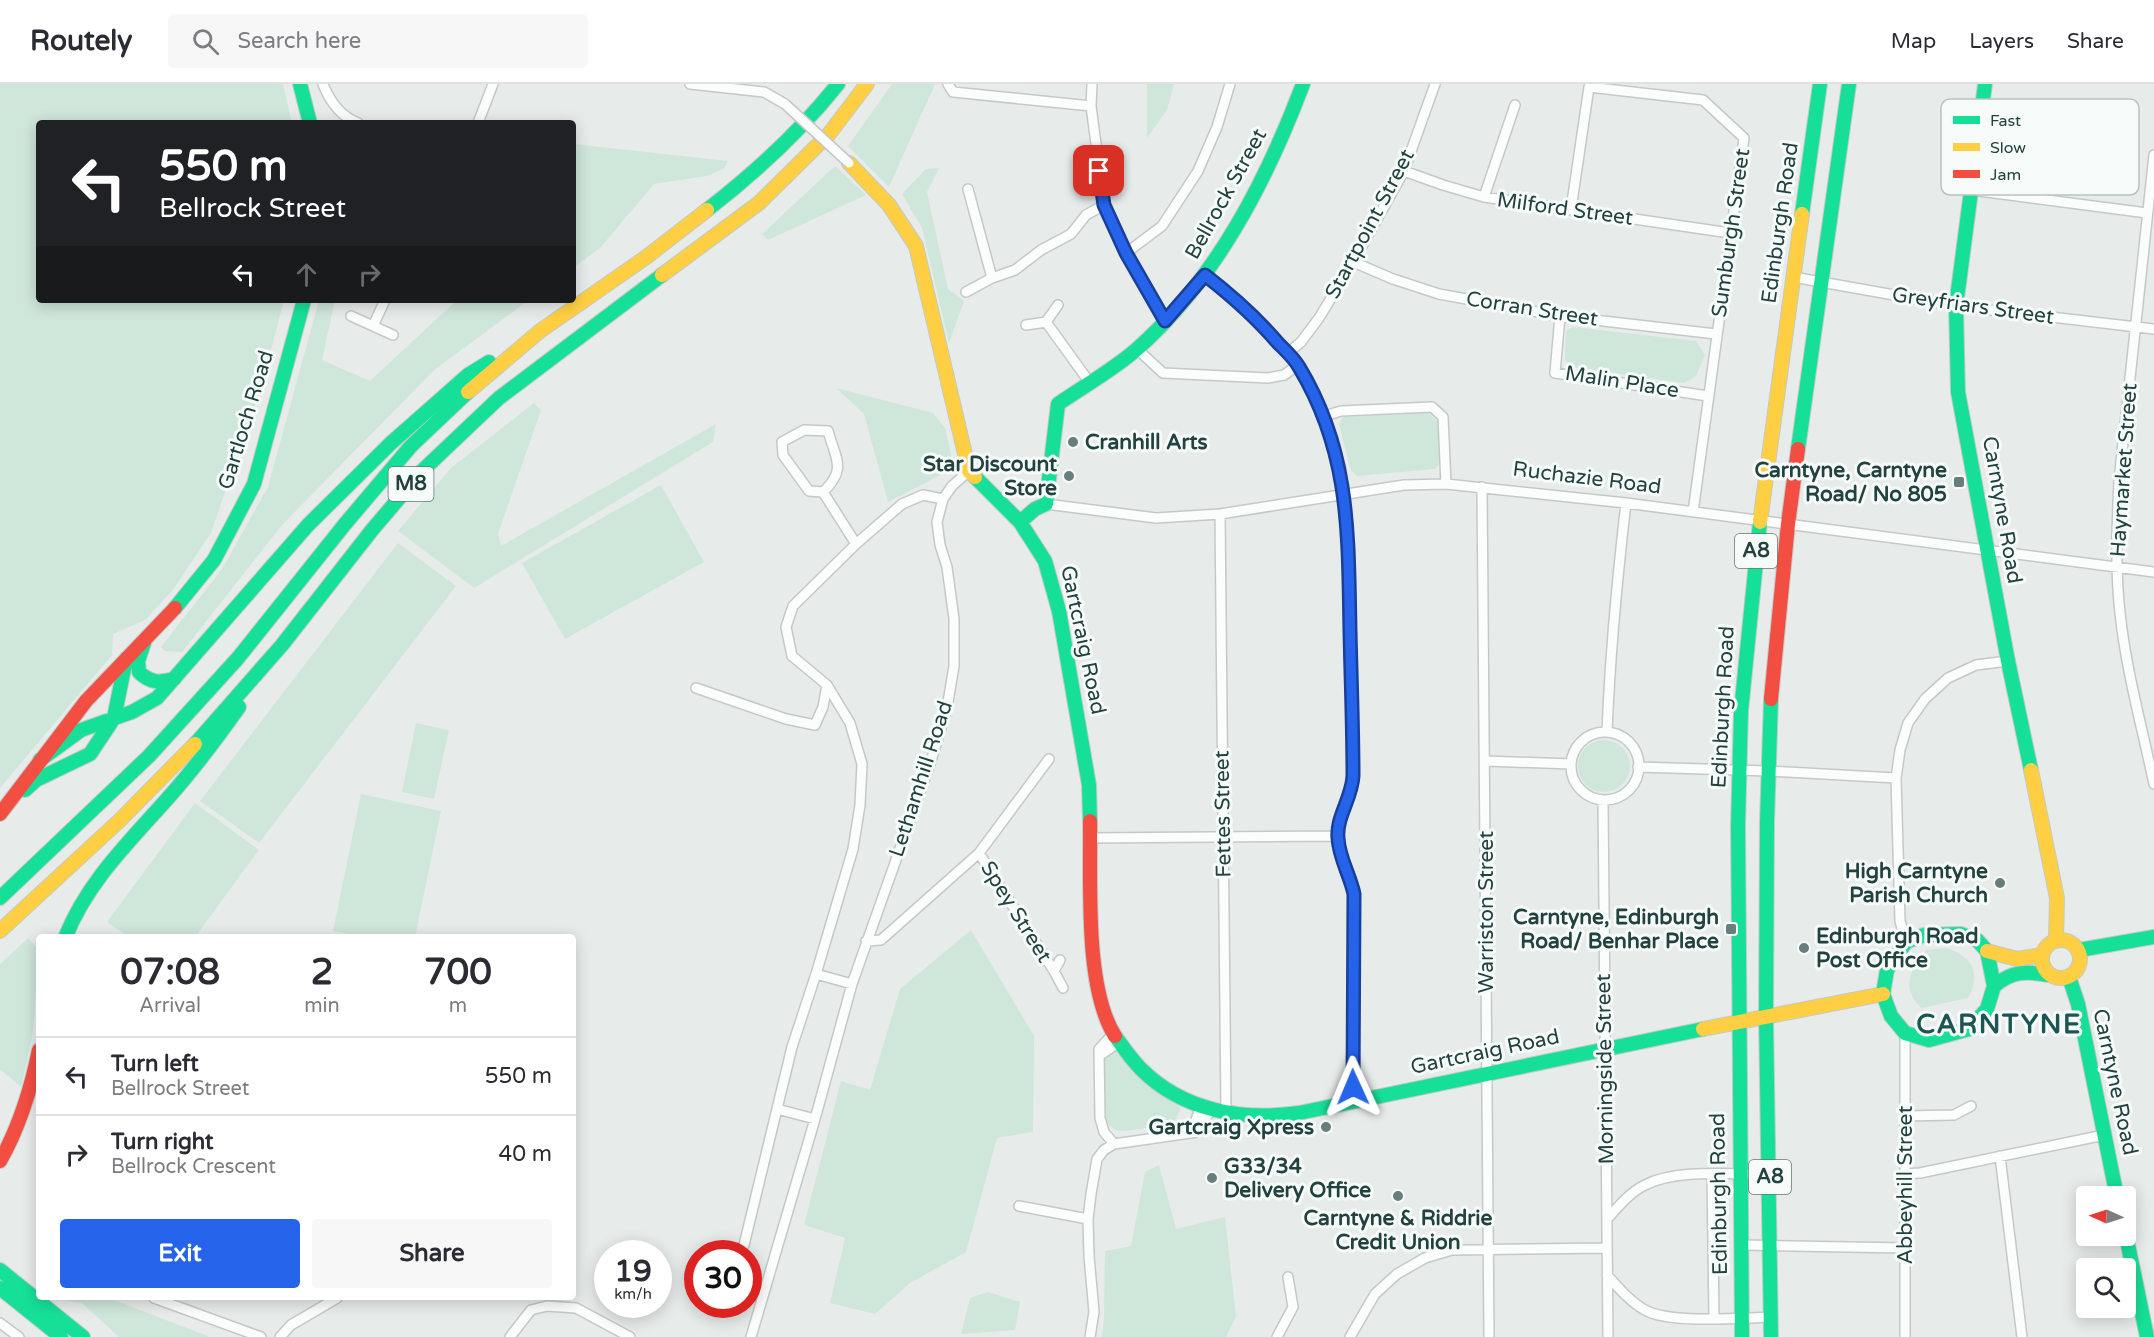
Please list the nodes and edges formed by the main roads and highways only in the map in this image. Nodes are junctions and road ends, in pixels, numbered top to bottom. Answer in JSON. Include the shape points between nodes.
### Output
{"nodes":[{"id":1,"x":300,"y":84,"type":"edge"},
{"id":2,"x":838,"y":84,"type":"edge"},
{"id":3,"x":867,"y":84,"type":"edge"},
{"id":4,"x":1304,"y":84,"type":"edge"},
{"id":5,"x":1820,"y":84,"type":"edge"},
{"id":6,"x":1849,"y":84,"type":"edge"},
{"id":7,"x":1984,"y":84,"type":"edge"},
{"id":8,"x":1982,"y":99,"type":"edge"},
{"id":9,"x":309,"y":120,"type":"edge"},
{"id":10,"x":849,"y":163,"type":"road end"},
{"id":11,"x":1970,"y":195,"type":"edge"},
{"id":12,"x":303,"y":303,"type":"edge"},
{"id":13,"x":540,"y":331,"type":"junction"},
{"id":14,"x":1020,"y":522,"type":"junction"},
{"id":15,"x":144,"y":643,"type":"junction"},
{"id":16,"x":282,"y":645,"type":"junction"},
{"id":17,"x":127,"y":657,"type":"junction"},
{"id":18,"x":174,"y":679,"type":"junction"},
{"id":19,"x":114,"y":718,"type":"junction"},
{"id":20,"x":40,"y":760,"type":"junction"},
{"id":21,"x":4,"y":810,"type":"edge"},
{"id":22,"x":0,"y":898,"type":"edge"},
{"id":23,"x":0,"y":931,"type":"edge"},
{"id":24,"x":67,"y":934,"type":"edge"},
{"id":25,"x":2154,"y":937,"type":"edge"},
{"id":26,"x":2056,"y":940,"type":"junction"},
{"id":27,"x":2079,"y":950,"type":"junction"},
{"id":28,"x":1987,"y":951,"type":"junction"},
{"id":29,"x":2042,"y":955,"type":"junction"},
{"id":30,"x":2048,"y":975,"type":"junction"},
{"id":31,"x":2069,"y":976,"type":"junction"},
{"id":32,"x":1995,"y":986,"type":"junction"},
{"id":33,"x":1883,"y":994,"type":"junction"},
{"id":34,"x":1766,"y":1017,"type":"junction"},
{"id":35,"x":1738,"y":1022,"type":"junction"},
{"id":36,"x":36,"y":1065,"type":"edge"},
{"id":37,"x":0,"y":1161,"type":"edge"},
{"id":38,"x":2115,"y":1186,"type":"edge"},
{"id":39,"x":2128,"y":1246,"type":"edge"},
{"id":40,"x":0,"y":1270,"type":"edge"},
{"id":41,"x":0,"y":1288,"type":"edge"},
{"id":42,"x":36,"y":1299,"type":"edge"},
{"id":43,"x":37,"y":1300,"type":"edge"},
{"id":44,"x":61,"y":1337,"type":"edge"},
{"id":45,"x":83,"y":1337,"type":"edge"},
{"id":46,"x":1742,"y":1337,"type":"edge"},
{"id":47,"x":1771,"y":1337,"type":"edge"},
{"id":48,"x":2147,"y":1337,"type":"edge"}],
"edges":[{"from":1,"to":9,"type":"main road"},
{"from":2,"to":13,"type":"main road","number":"M8","via":[[810,119],[751,176],[645,258]]},
{"from":3,"to":16,"type":"main road","number":"M8","via":[[829,134],[759,203],[499,398],[423,470]]},
{"from":4,"to":14,"type":"main road","name":"Bellrock Street","via":[[1265,173],[1205,275],[1137,349],[1058,404],[1046,504]]},
{"from":5,"to":35,"type":"main road","name":"Edinburgh Road","number":"A8","via":[[1760,520],[1745,664],[1739,771]]},
{"from":6,"to":34,"type":"main road","number":"A8","via":[[1788,524],[1771,702]]},
{"from":7,"to":8,"type":"main road","name":"Carntyne Road"},
{"from":10,"to":14,"type":"main road","name":"Gartcraig Road","via":[[889,205],[916,246],[969,471]]},
{"from":11,"to":26,"type":"main road","name":"Carntyne Road","via":[[1956,306],[1959,392],[2008,661],[2057,898]]},
{"from":12,"to":15,"type":"main road","name":"Gartloch Road","via":[[254,484],[214,560]]},
{"from":13,"to":18,"type":"main road","via":[[468,375],[391,443],[308,525]]},
{"from":13,"to":22,"type":"main road","number":"M8","via":[[411,446],[238,658],[149,756]]},
{"from":14,"to":35,"type":"main road","name":"Gartcraig Road","via":[[1045,561],[1059,611],[1089,785],[1093,956],[1101,1002],[1116,1038],[1141,1069],[1177,1096],[1226,1113],[1269,1117]]},
{"from":15,"to":17,"type":"main road","name":"Gartloch Road"},
{"from":15,"to":18,"type":"main road","via":[[139,672],[153,682]]},
{"from":16,"to":23,"type":"main road","number":"M8","via":[[175,765]]},
{"from":16,"to":24,"type":"main road","via":[[219,736],[86,895]]},
{"from":17,"to":19,"type":"main road","name":"Gartloch Road"},
{"from":17,"to":20,"type":"main road","name":"Gartloch Road"},
{"from":18,"to":19,"type":"main road","via":[[157,698]]},
{"from":19,"to":20,"type":"main road","via":[[81,730]]},
{"from":19,"to":21,"type":"main road","name":"Gartloch Road","via":[[90,754],[36,780]]},
{"from":20,"to":21,"type":"main road","name":"Gartloch Road"},
{"from":25,"to":27,"type":"main road"},
{"from":26,"to":27,"type":"main road","via":[[2072,942]]},
{"from":26,"to":29,"type":"main road"},
{"from":27,"to":31,"type":"main road","via":[[2080,963]]},
{"from":28,"to":29,"type":"main road","via":[[2017,959]]},
{"from":28,"to":32,"type":"main road"},
{"from":28,"to":33,"type":"main road","via":[[1977,940],[1961,934],[1924,935],[1906,942],[1887,970]]},
{"from":29,"to":30,"type":"main road"},
{"from":30,"to":31,"type":"main road"},
{"from":30,"to":32,"type":"main road","via":[[2014,971]]},
{"from":31,"to":38,"type":"main road","name":"Carntyne Road"},
{"from":32,"to":33,"type":"main road","via":[[1987,1009],[1969,1029],[1929,1040],[1905,1033],[1891,1016]]},
{"from":33,"to":34,"type":"main road","name":"Gartcraig Road"},
{"from":34,"to":35,"type":"main road","name":"Gartcraig Road"},
{"from":34,"to":47,"type":"main road","number":"A8"},
{"from":35,"to":46,"type":"main road","name":"Edinburgh Road","number":"A8"},
{"from":36,"to":37,"type":"main road","via":[[30,1094]]},
{"from":39,"to":48,"type":"main road"},
{"from":40,"to":42,"type":"main road"},
{"from":41,"to":44,"type":"main road"},
{"from":43,"to":45,"type":"main road"}]}
